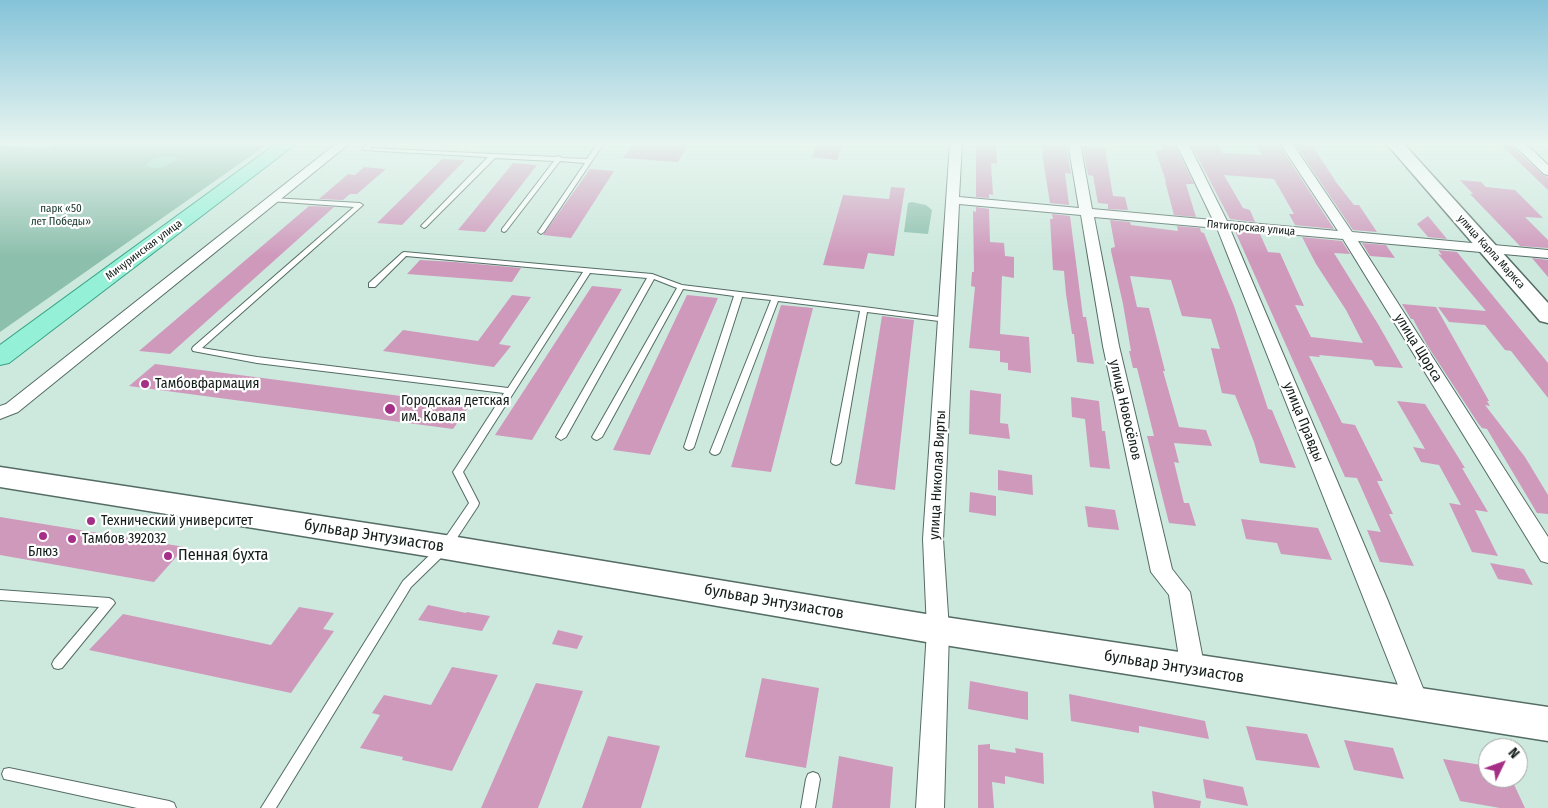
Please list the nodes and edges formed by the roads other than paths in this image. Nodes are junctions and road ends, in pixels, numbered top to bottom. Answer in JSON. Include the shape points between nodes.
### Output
{"nodes":[{"id":1,"x":237,"y":181,"type":"edge"},
{"id":2,"x":296,"y":181,"type":"edge"},
{"id":3,"x":469,"y":181,"type":"edge"},
{"id":4,"x":542,"y":181,"type":"edge"},
{"id":5,"x":575,"y":181,"type":"edge"},
{"id":6,"x":954,"y":181,"type":"edge"},
{"id":7,"x":1082,"y":181,"type":"edge"},
{"id":8,"x":1200,"y":181,"type":"edge"},
{"id":9,"x":1311,"y":181,"type":"edge"},
{"id":10,"x":1428,"y":181,"type":"edge"},
{"id":11,"x":272,"y":200,"type":"junction"},
{"id":12,"x":953,"y":200,"type":"junction"},
{"id":13,"x":1088,"y":213,"type":"junction"},
{"id":14,"x":1222,"y":225,"type":"junction"},
{"id":15,"x":424,"y":226,"type":"dead end"},
{"id":16,"x":504,"y":230,"type":"dead end"},
{"id":17,"x":540,"y":232,"type":"dead end"},
{"id":18,"x":1348,"y":236,"type":"junction"},
{"id":19,"x":1489,"y":249,"type":"junction"},
{"id":20,"x":1548,"y":254,"type":"edge"},
{"id":21,"x":588,"y":270,"type":"junction"},
{"id":22,"x":652,"y":276,"type":"junction"},
{"id":23,"x":372,"y":286,"type":"dead end"},
{"id":24,"x":682,"y":287,"type":"junction"},
{"id":25,"x":739,"y":293,"type":"junction"},
{"id":26,"x":776,"y":298,"type":"junction"},
{"id":27,"x":864,"y":309,"type":"junction"},
{"id":28,"x":1548,"y":316,"type":"edge"},
{"id":29,"x":947,"y":320,"type":"junction"},
{"id":30,"x":0,"y":357,"type":"edge"},
{"id":31,"x":508,"y":391,"type":"junction"},
{"id":32,"x":0,"y":413,"type":"edge"},
{"id":33,"x":561,"y":437,"type":"dead end"},
{"id":34,"x":597,"y":437,"type":"dead end"},
{"id":35,"x":689,"y":447,"type":"dead end"},
{"id":36,"x":715,"y":452,"type":"dead end"},
{"id":37,"x":836,"y":462,"type":"dead end"},
{"id":38,"x":0,"y":477,"type":"edge"},
{"id":39,"x":445,"y":547,"type":"junction"},
{"id":40,"x":1548,"y":555,"type":"edge"},
{"id":41,"x":0,"y":594,"type":"edge"},
{"id":42,"x":938,"y":630,"type":"junction"},
{"id":43,"x":58,"y":664,"type":"dead end"},
{"id":44,"x":1193,"y":670,"type":"junction"},
{"id":45,"x":1417,"y":703,"type":"junction"},
{"id":46,"x":1548,"y":724,"type":"edge"},
{"id":47,"x":9,"y":774,"type":"dead end"},
{"id":48,"x":813,"y":779,"type":"dead end"},
{"id":49,"x":169,"y":808,"type":"edge"},
{"id":50,"x":268,"y":808,"type":"edge"},
{"id":51,"x":808,"y":808,"type":"edge"},
{"id":52,"x":930,"y":808,"type":"edge"}],
"edges":[{"from":1,"to":30,"type":"main road","name":"Мичуринская улица"},
{"from":2,"to":11,"type":"street"},
{"from":3,"to":15,"type":"lane"},
{"from":4,"to":16,"type":"lane"},
{"from":5,"to":17,"type":"lane"},
{"from":6,"to":12,"type":"street","name":"улица Николая Вирты"},
{"from":7,"to":13,"type":"street","name":"улица Новосёлов"},
{"from":8,"to":14,"type":"street","name":"улица Правды"},
{"from":9,"to":18,"type":"street","name":"улица Щорса"},
{"from":10,"to":19,"type":"main road","name":"улица Карла Маркса"},
{"from":11,"to":31,"type":"lane","via":[[360,205],[196,349],[257,360]]},
{"from":11,"to":32,"type":"street","via":[[12,408]]},
{"from":12,"to":13,"type":"street","name":"Пятигорская улица"},
{"from":12,"to":29,"type":"street","name":"улица Николая Вирты"},
{"from":13,"to":14,"type":"street","name":"Пятигорская улица"},
{"from":13,"to":44,"type":"street","name":"улица Новосёлов","via":[[1111,346],[1162,572],[1179,592]]},
{"from":14,"to":18,"type":"street","name":"Пятигорская улица"},
{"from":14,"to":45,"type":"street","name":"улица Правды"},
{"from":18,"to":19,"type":"street","name":"Пятигорская улица"},
{"from":18,"to":40,"type":"street","name":"улица Щорса"},
{"from":19,"to":20,"type":"street","name":"Пятигорская улица"},
{"from":19,"to":28,"type":"main road","name":"улица Карла Маркса"},
{"from":21,"to":22,"type":"lane"},
{"from":21,"to":23,"type":"lane","via":[[404,254]]},
{"from":21,"to":31,"type":"lane"},
{"from":22,"to":24,"type":"lane"},
{"from":22,"to":33,"type":"lane"},
{"from":24,"to":25,"type":"lane"},
{"from":24,"to":34,"type":"lane"},
{"from":25,"to":26,"type":"lane"},
{"from":25,"to":35,"type":"lane"},
{"from":26,"to":27,"type":"lane"},
{"from":26,"to":36,"type":"lane"},
{"from":27,"to":29,"type":"lane"},
{"from":27,"to":37,"type":"lane"},
{"from":29,"to":42,"type":"street","name":"улица Николая Вирты","via":[[933,539]]},
{"from":31,"to":39,"type":"lane","via":[[458,472],[474,503]]},
{"from":38,"to":39,"type":"main road","name":"бульвар Энтузиастов"},
{"from":39,"to":42,"type":"main road","name":"бульвар Энтузиастов"},
{"from":39,"to":50,"type":"lane","via":[[407,584]]},
{"from":41,"to":43,"type":"lane","via":[[109,603]]},
{"from":42,"to":44,"type":"main road","name":"бульвар Энтузиастов"},
{"from":42,"to":52,"type":"street","name":"улица Николая Вирты"},
{"from":44,"to":45,"type":"main road","name":"бульвар Энтузиастов"},
{"from":45,"to":46,"type":"main road","name":"бульвар Энтузиастов"},
{"from":47,"to":49,"type":"lane"},
{"from":48,"to":51,"type":"lane"}]}
